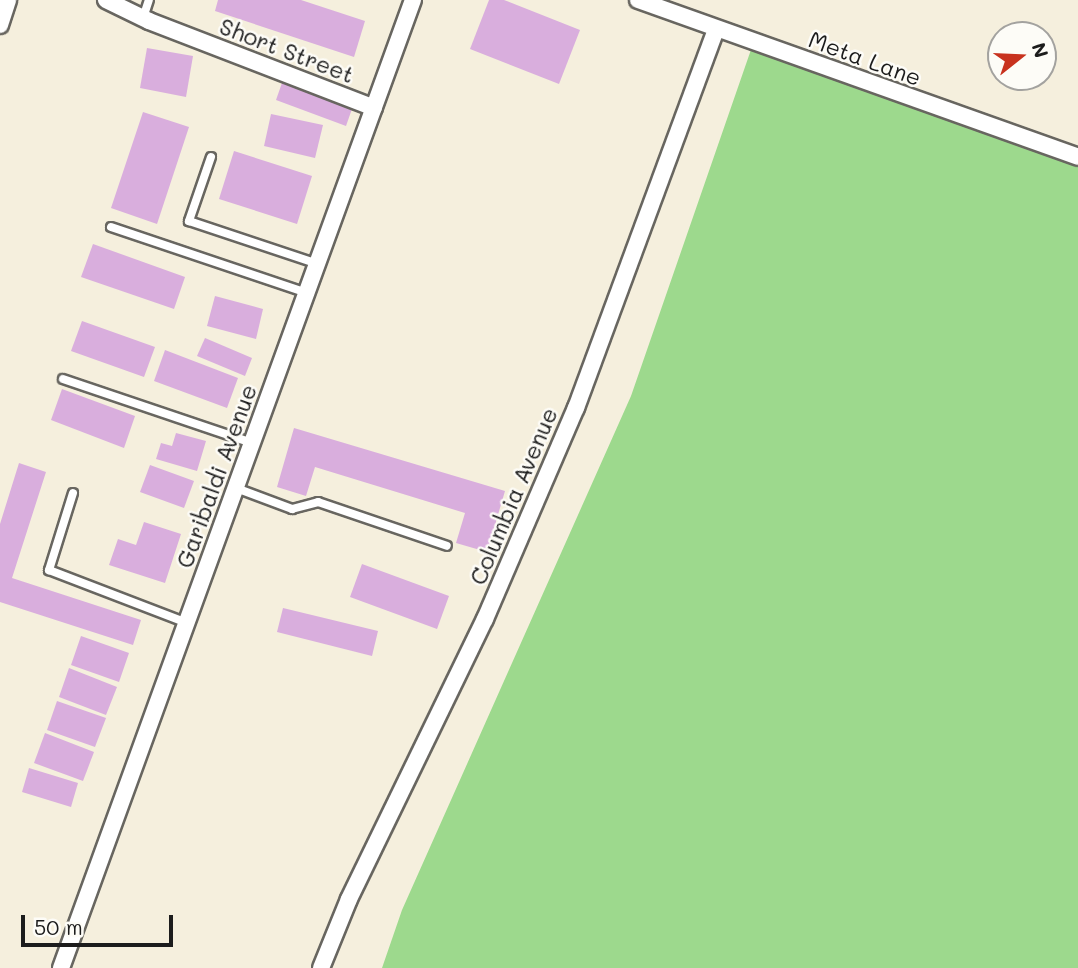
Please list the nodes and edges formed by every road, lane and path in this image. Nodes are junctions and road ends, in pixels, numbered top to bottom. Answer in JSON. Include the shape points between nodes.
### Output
{"nodes":[{"id":1,"x":8,"y":0,"type":"edge"},
{"id":2,"x":106,"y":0,"type":"edge"},
{"id":3,"x":149,"y":0,"type":"edge"},
{"id":4,"x":413,"y":0,"type":"edge"},
{"id":5,"x":638,"y":0,"type":"edge"},
{"id":6,"x":143,"y":18,"type":"junction"},
{"id":7,"x":0,"y":25,"type":"edge"},
{"id":8,"x":716,"y":29,"type":"junction"},
{"id":9,"x":374,"y":108,"type":"junction"},
{"id":10,"x":211,"y":157,"type":"dead end"},
{"id":11,"x":1078,"y":158,"type":"edge"},
{"id":12,"x":111,"y":228,"type":"dead end"},
{"id":13,"x":318,"y":264,"type":"junction"},
{"id":14,"x":307,"y":293,"type":"junction"},
{"id":15,"x":63,"y":379,"type":"dead end"},
{"id":16,"x":252,"y":443,"type":"junction"},
{"id":17,"x":236,"y":488,"type":"junction"},
{"id":18,"x":73,"y":493,"type":"dead end"},
{"id":19,"x":447,"y":546,"type":"dead end"},
{"id":20,"x":187,"y":624,"type":"junction"},
{"id":21,"x":61,"y":968,"type":"edge"},
{"id":22,"x":321,"y":968,"type":"edge"}],
"edges":[{"from":1,"to":7,"type":"street"},
{"from":2,"to":6,"type":"street","name":"Short Street"},
{"from":3,"to":6,"type":"lane"},
{"from":4,"to":9,"type":"street","name":"Garibaldi Avenue"},
{"from":5,"to":8,"type":"street","name":"Meta Lane"},
{"from":6,"to":9,"type":"street","name":"Short Street"},
{"from":8,"to":11,"type":"street","name":"Meta Lane"},
{"from":8,"to":22,"type":"street","name":"Columbia Avenue","via":[[565,434],[485,618],[349,899]]},
{"from":9,"to":13,"type":"street","name":"Garibaldi Avenue"},
{"from":10,"to":13,"type":"lane","via":[[189,221]]},
{"from":12,"to":14,"type":"lane"},
{"from":13,"to":14,"type":"street","name":"Garibaldi Avenue"},
{"from":14,"to":16,"type":"street","name":"Garibaldi Avenue"},
{"from":15,"to":16,"type":"lane"},
{"from":16,"to":17,"type":"street","name":"Garibaldi Avenue"},
{"from":17,"to":19,"type":"lane","via":[[292,509],[318,502]]},
{"from":17,"to":20,"type":"street","name":"Garibaldi Avenue"},
{"from":18,"to":20,"type":"lane","via":[[49,570]]},
{"from":20,"to":21,"type":"street","name":"Garibaldi Avenue"}]}
